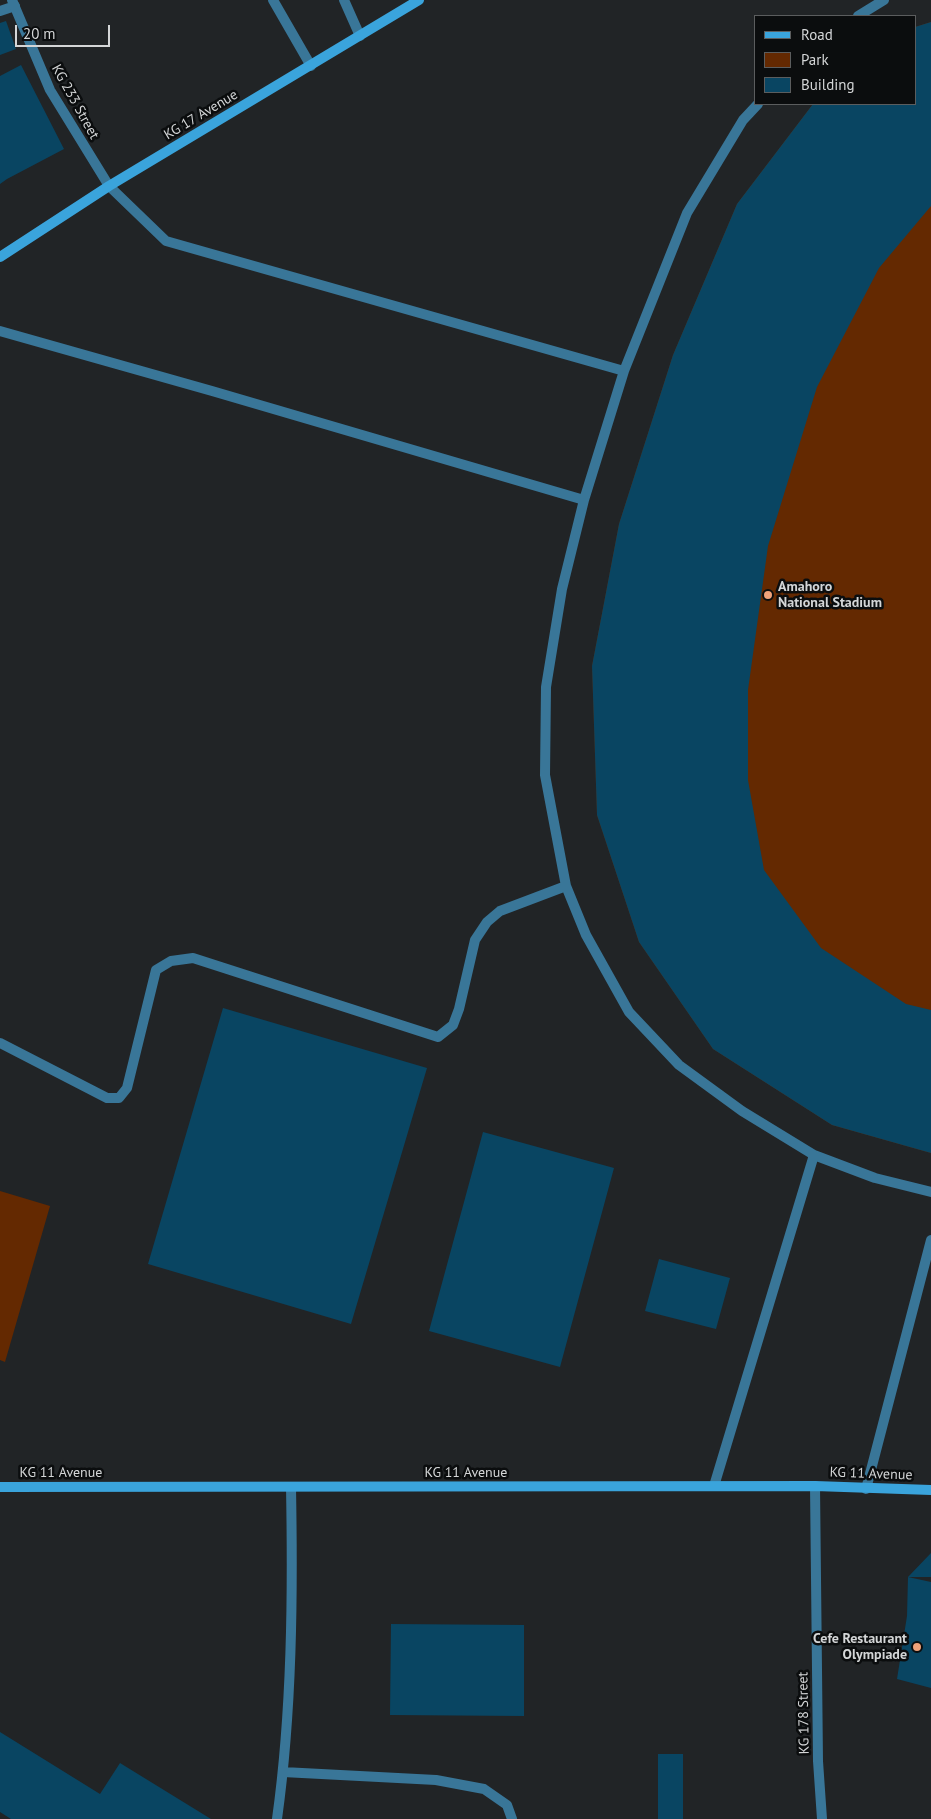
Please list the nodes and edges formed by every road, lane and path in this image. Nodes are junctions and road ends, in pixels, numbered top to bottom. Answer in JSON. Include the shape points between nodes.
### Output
{"nodes":[{"id":1,"x":273,"y":0,"type":"edge"},
{"id":2,"x":344,"y":0,"type":"edge"},
{"id":3,"x":419,"y":0,"type":"edge"},
{"id":4,"x":884,"y":0,"type":"edge"},
{"id":5,"x":13,"y":3,"type":"edge"},
{"id":6,"x":0,"y":12,"type":"edge"},
{"id":7,"x":860,"y":15,"type":"edge"},
{"id":8,"x":360,"y":36,"type":"junction"},
{"id":9,"x":311,"y":66,"type":"junction"},
{"id":10,"x":757,"y":105,"type":"edge"},
{"id":11,"x":109,"y":186,"type":"junction"},
{"id":12,"x":0,"y":257,"type":"edge"},
{"id":13,"x":0,"y":331,"type":"edge"},
{"id":14,"x":624,"y":371,"type":"junction"},
{"id":15,"x":584,"y":500,"type":"junction"},
{"id":16,"x":566,"y":886,"type":"junction"},
{"id":17,"x":0,"y":1043,"type":"edge"},
{"id":18,"x":814,"y":1155,"type":"junction"},
{"id":19,"x":931,"y":1192,"type":"edge"},
{"id":20,"x":931,"y":1240,"type":"edge"},
{"id":21,"x":714,"y":1486,"type":"junction"},
{"id":22,"x":815,"y":1486,"type":"junction"},
{"id":23,"x":0,"y":1487,"type":"edge"},
{"id":24,"x":291,"y":1487,"type":"junction"},
{"id":25,"x":866,"y":1489,"type":"junction"},
{"id":26,"x":931,"y":1490,"type":"edge"},
{"id":27,"x":284,"y":1772,"type":"junction"},
{"id":28,"x":277,"y":1819,"type":"edge"},
{"id":29,"x":512,"y":1819,"type":"edge"},
{"id":30,"x":822,"y":1819,"type":"edge"}],
"edges":[{"from":1,"to":9,"type":"street"},
{"from":2,"to":8,"type":"street"},
{"from":3,"to":8,"type":"main road","name":"KG 17 Avenue"},
{"from":4,"to":7,"type":"street"},
{"from":5,"to":6,"type":"street"},
{"from":5,"to":11,"type":"street","name":"KG 233 Street","via":[[50,90]]},
{"from":8,"to":9,"type":"main road","name":"KG 17 Avenue"},
{"from":9,"to":11,"type":"main road","name":"KG 17 Avenue"},
{"from":10,"to":14,"type":"street","via":[[743,120],[687,212]]},
{"from":11,"to":12,"type":"main road","name":"KG 17 Avenue"},
{"from":11,"to":14,"type":"street","name":"KG 233 Street","via":[[166,241]]},
{"from":13,"to":15,"type":"street"},
{"from":14,"to":15,"type":"street"},
{"from":15,"to":16,"type":"street","via":[[562,589],[546,687],[545,775]]},
{"from":16,"to":17,"type":"street","via":[[500,911],[487,922],[475,940],[459,1009],[452,1025],[438,1037],[193,958],[171,961],[156,970],[127,1088],[119,1098],[108,1098]]},
{"from":16,"to":18,"type":"street","via":[[586,935],[629,1012],[679,1065],[742,1111]]},
{"from":18,"to":19,"type":"street","via":[[875,1178]]},
{"from":18,"to":21,"type":"street"},
{"from":20,"to":25,"type":"street"},
{"from":21,"to":22,"type":"main road","name":"KG 11 Avenue"},
{"from":21,"to":24,"type":"main road","name":"KG 11 Avenue"},
{"from":22,"to":25,"type":"main road","name":"KG 11 Avenue"},
{"from":22,"to":30,"type":"street","name":"KG 178 Street","via":[[818,1761]]},
{"from":23,"to":24,"type":"main road","name":"KG 11 Avenue"},
{"from":24,"to":27,"type":"street","via":[[293,1586]]},
{"from":25,"to":26,"type":"main road","name":"KG 11 Avenue"},
{"from":27,"to":28,"type":"street"},
{"from":27,"to":29,"type":"street","via":[[436,1780],[484,1789],[506,1805]]}]}
